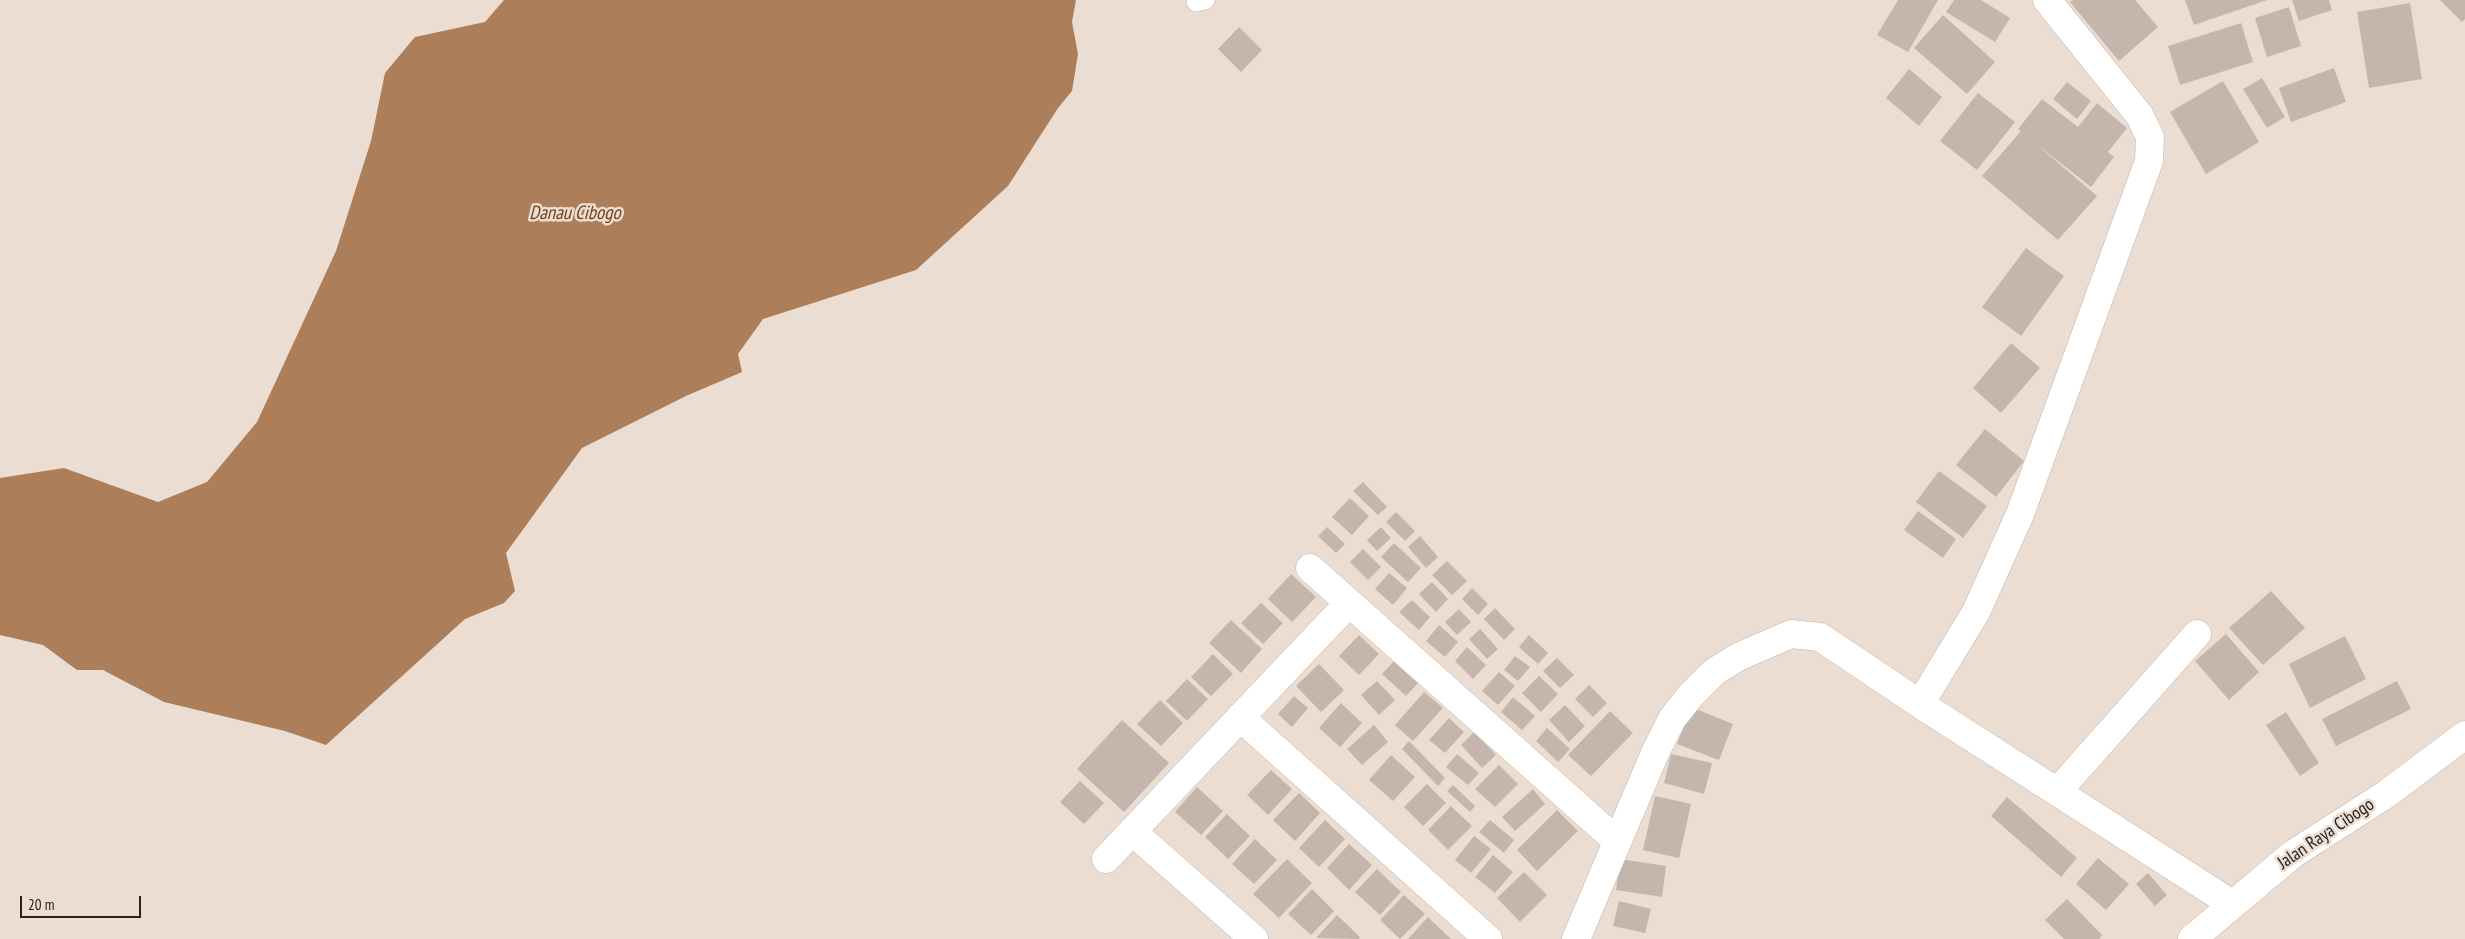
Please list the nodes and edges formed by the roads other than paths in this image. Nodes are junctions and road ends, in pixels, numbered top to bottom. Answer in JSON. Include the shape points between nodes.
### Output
{"nodes":[{"id":1,"x":2048,"y":0,"type":"edge"},
{"id":2,"x":1310,"y":568,"type":"dead end"},
{"id":3,"x":1348,"y":604,"type":"junction"},
{"id":4,"x":2197,"y":634,"type":"dead end"},
{"id":5,"x":1920,"y":704,"type":"junction"},
{"id":6,"x":1240,"y":717,"type":"junction"},
{"id":7,"x":2465,"y":735,"type":"edge"},
{"id":8,"x":2057,"y":792,"type":"junction"},
{"id":9,"x":1133,"y":832,"type":"junction"},
{"id":10,"x":1617,"y":841,"type":"junction"},
{"id":11,"x":1106,"y":859,"type":"dead end"},
{"id":12,"x":2232,"y":904,"type":"junction"},
{"id":13,"x":1254,"y":939,"type":"edge"},
{"id":14,"x":1488,"y":939,"type":"edge"},
{"id":15,"x":1576,"y":939,"type":"edge"},
{"id":16,"x":2192,"y":939,"type":"edge"}],
"edges":[{"from":1,"to":5,"type":"street","via":[[2140,116],[2150,137],[2149,161],[2020,514],[1976,612]]},
{"from":2,"to":3,"type":"street"},
{"from":3,"to":6,"type":"street"},
{"from":3,"to":10,"type":"street"},
{"from":4,"to":8,"type":"street"},
{"from":5,"to":8,"type":"street"},
{"from":5,"to":10,"type":"street","via":[[1820,637],[1791,634],[1766,643],[1714,672],[1672,719]]},
{"from":6,"to":9,"type":"street"},
{"from":6,"to":14,"type":"street"},
{"from":7,"to":12,"type":"street","name":"Jalan Raya Cibogo","via":[[2385,795],[2293,854]]},
{"from":8,"to":12,"type":"street"},
{"from":9,"to":11,"type":"street"},
{"from":9,"to":13,"type":"street"},
{"from":10,"to":15,"type":"street"},
{"from":12,"to":16,"type":"street","name":"Jalan Raya Cibogo"}]}
